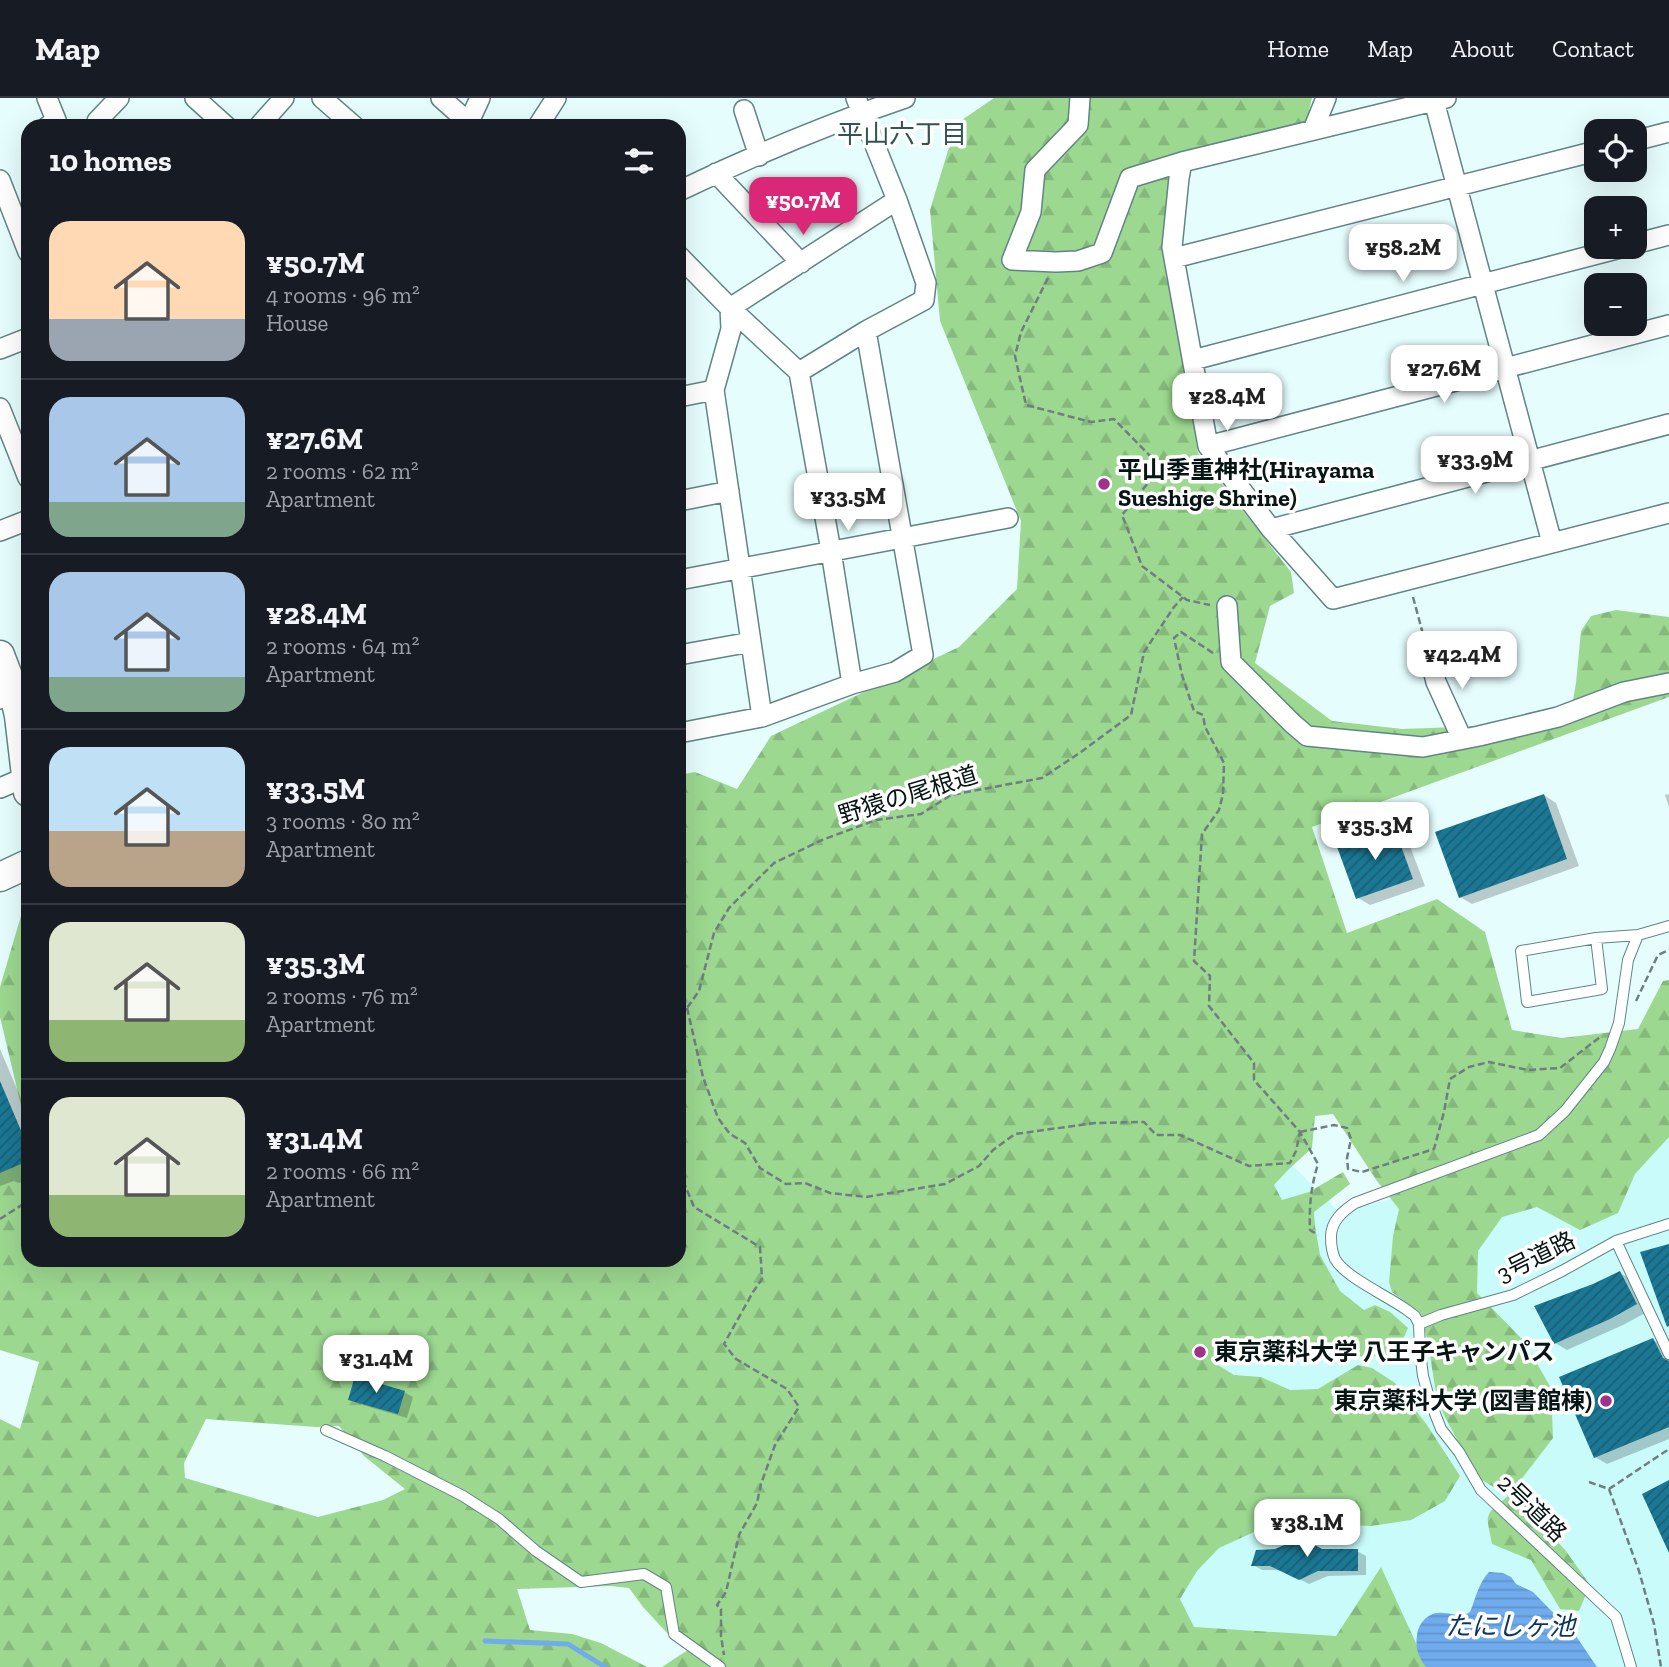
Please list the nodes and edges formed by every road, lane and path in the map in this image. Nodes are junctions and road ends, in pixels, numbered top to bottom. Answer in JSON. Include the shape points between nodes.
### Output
{"nodes":[{"id":1,"x":47,"y":98,"type":"edge"},
{"id":2,"x":119,"y":98,"type":"edge"},
{"id":3,"x":195,"y":98,"type":"edge"},
{"id":4,"x":284,"y":98,"type":"edge"},
{"id":5,"x":322,"y":98,"type":"edge"},
{"id":6,"x":441,"y":98,"type":"edge"},
{"id":7,"x":480,"y":98,"type":"edge"},
{"id":8,"x":556,"y":98,"type":"edge"},
{"id":9,"x":905,"y":98,"type":"edge"},
{"id":10,"x":1080,"y":98,"type":"edge"},
{"id":11,"x":1326,"y":98,"type":"edge"},
{"id":12,"x":1440,"y":100,"type":"edge"},
{"id":13,"x":860,"y":105,"type":"edge"},
{"id":14,"x":744,"y":110,"type":"dead end"},
{"id":15,"x":56,"y":119,"type":"edge"},
{"id":16,"x":99,"y":119,"type":"edge"},
{"id":17,"x":218,"y":119,"type":"edge"},
{"id":18,"x":265,"y":119,"type":"edge"},
{"id":19,"x":344,"y":119,"type":"edge"},
{"id":20,"x":462,"y":119,"type":"edge"},
{"id":21,"x":470,"y":119,"type":"edge"},
{"id":22,"x":544,"y":119,"type":"edge"},
{"id":23,"x":1313,"y":130,"type":"junction"},
{"id":24,"x":1669,"y":132,"type":"edge"},
{"id":25,"x":1647,"y":138,"type":"edge"},
{"id":26,"x":1584,"y":154,"type":"edge"},
{"id":27,"x":759,"y":156,"type":"junction"},
{"id":28,"x":1182,"y":162,"type":"junction"},
{"id":29,"x":716,"y":173,"type":"junction"},
{"id":30,"x":1456,"y":187,"type":"junction"},
{"id":31,"x":686,"y":188,"type":"edge"},
{"id":32,"x":2,"y":190,"type":"edge"},
{"id":33,"x":897,"y":200,"type":"junction"},
{"id":34,"x":21,"y":235,"type":"edge"},
{"id":35,"x":1669,"y":235,"type":"edge"},
{"id":36,"x":1647,"y":241,"type":"edge"},
{"id":37,"x":1584,"y":257,"type":"edge"},
{"id":38,"x":1174,"y":258,"type":"junction"},
{"id":39,"x":1056,"y":262,"type":"junction"},
{"id":40,"x":686,"y":263,"type":"edge"},
{"id":41,"x":801,"y":263,"type":"junction"},
{"id":42,"x":1482,"y":284,"type":"junction"},
{"id":43,"x":730,"y":308,"type":"junction"},
{"id":44,"x":1669,"y":325,"type":"edge"},
{"id":45,"x":866,"y":331,"type":"junction"},
{"id":46,"x":21,"y":341,"type":"edge"},
{"id":47,"x":0,"y":349,"type":"edge"},
{"id":48,"x":1193,"y":360,"type":"junction"},
{"id":49,"x":1505,"y":368,"type":"junction"},
{"id":50,"x":799,"y":372,"type":"junction"},
{"id":51,"x":714,"y":390,"type":"junction"},
{"id":52,"x":686,"y":396,"type":"edge"},
{"id":53,"x":0,"y":408,"type":"edge"},
{"id":54,"x":1669,"y":424,"type":"edge"},
{"id":55,"x":1208,"y":446,"type":"junction"},
{"id":56,"x":21,"y":460,"type":"edge"},
{"id":57,"x":1530,"y":461,"type":"junction"},
{"id":58,"x":729,"y":491,"type":"junction"},
{"id":59,"x":686,"y":500,"type":"edge"},
{"id":60,"x":1669,"y":513,"type":"edge"},
{"id":61,"x":1008,"y":518,"type":"dead end"},
{"id":62,"x":21,"y":523,"type":"edge"},
{"id":63,"x":1271,"y":529,"type":"junction"},
{"id":64,"x":0,"y":531,"type":"edge"},
{"id":65,"x":902,"y":538,"type":"junction"},
{"id":66,"x":1552,"y":543,"type":"junction"},
{"id":67,"x":831,"y":551,"type":"junction"},
{"id":68,"x":740,"y":569,"type":"junction"},
{"id":69,"x":686,"y":579,"type":"edge"},
{"id":70,"x":1408,"y":581,"type":"junction"},
{"id":71,"x":1183,"y":597,"type":"junction"},
{"id":72,"x":1227,"y":606,"type":"joint"},
{"id":73,"x":751,"y":642,"type":"junction"},
{"id":74,"x":686,"y":654,"type":"edge"},
{"id":75,"x":1429,"y":654,"type":"joint"},
{"id":76,"x":0,"y":655,"type":"edge"},
{"id":77,"x":1231,"y":662,"type":"junction"},
{"id":78,"x":1669,"y":682,"type":"edge"},
{"id":79,"x":852,"y":684,"type":"junction"},
{"id":80,"x":14,"y":689,"type":"edge"},
{"id":81,"x":762,"y":717,"type":"junction"},
{"id":82,"x":686,"y":732,"type":"edge"},
{"id":83,"x":21,"y":733,"type":"edge"},
{"id":84,"x":1462,"y":739,"type":"junction"},
{"id":85,"x":21,"y":785,"type":"edge"},
{"id":86,"x":0,"y":788,"type":"edge"},
{"id":87,"x":21,"y":867,"type":"edge"},
{"id":88,"x":0,"y":877,"type":"edge"},
{"id":89,"x":1669,"y":926,"type":"edge"},
{"id":90,"x":1638,"y":935,"type":"junction"},
{"id":91,"x":1595,"y":938,"type":"junction"},
{"id":92,"x":1669,"y":950,"type":"edge"},
{"id":93,"x":687,"y":1008,"type":"joint"},
{"id":94,"x":1619,"y":1023,"type":"junction"},
{"id":95,"x":1300,"y":1132,"type":"junction"},
{"id":96,"x":686,"y":1188,"type":"edge"},
{"id":97,"x":21,"y":1205,"type":"edge"},
{"id":98,"x":0,"y":1219,"type":"edge"},
{"id":99,"x":1669,"y":1224,"type":"edge"},
{"id":100,"x":1616,"y":1241,"type":"junction"},
{"id":101,"x":1331,"y":1245,"type":"junction"},
{"id":102,"x":1419,"y":1324,"type":"junction"},
{"id":103,"x":1669,"y":1354,"type":"edge"},
{"id":104,"x":326,"y":1430,"type":"dead end"},
{"id":105,"x":1669,"y":1449,"type":"edge"},
{"id":106,"x":1589,"y":1482,"type":"dead end"},
{"id":107,"x":1609,"y":1489,"type":"junction"},
{"id":108,"x":722,"y":1662,"type":"edge"},
{"id":109,"x":1631,"y":1667,"type":"edge"},
{"id":110,"x":1661,"y":1667,"type":"edge"}],
"edges":[{"from":1,"to":15,"type":"street"},
{"from":2,"to":16,"type":"street"},
{"from":3,"to":17,"type":"street"},
{"from":4,"to":18,"type":"street"},
{"from":5,"to":19,"type":"street"},
{"from":6,"to":20,"type":"street"},
{"from":7,"to":21,"type":"street"},
{"from":8,"to":22,"type":"street"},
{"from":9,"to":13,"type":"street"},
{"from":10,"to":39,"type":"street","via":[[1078,125],[1035,170],[1031,212],[1012,260]]},
{"from":11,"to":23,"type":"street"},
{"from":12,"to":23,"type":"street"},
{"from":12,"to":30,"type":"street"},
{"from":13,"to":27,"type":"street"},
{"from":13,"to":33,"type":"street"},
{"from":14,"to":27,"type":"street"},
{"from":23,"to":28,"type":"street"},
{"from":24,"to":25,"type":"street"},
{"from":26,"to":30,"type":"street"},
{"from":27,"to":29,"type":"street"},
{"from":28,"to":38,"type":"street"},
{"from":28,"to":39,"type":"street","via":[[1130,178],[1102,253]]},
{"from":29,"to":31,"type":"street"},
{"from":29,"to":41,"type":"street"},
{"from":30,"to":38,"type":"street"},
{"from":30,"to":42,"type":"street"},
{"from":32,"to":34,"type":"street"},
{"from":33,"to":41,"type":"street"},
{"from":33,"to":45,"type":"street","via":[[926,283],[924,300]]},
{"from":35,"to":36,"type":"street"},
{"from":37,"to":42,"type":"street"},
{"from":38,"to":48,"type":"street"},
{"from":39,"to":71,"type":"path","via":[[1021,332],[1015,356],[1026,405],[1091,422],[1114,419],[1161,467],[1122,515],[1142,566]]},
{"from":40,"to":43,"type":"street"},
{"from":41,"to":43,"type":"street"},
{"from":42,"to":48,"type":"street"},
{"from":42,"to":49,"type":"street"},
{"from":43,"to":50,"type":"street"},
{"from":43,"to":51,"type":"street","via":[[731,329]]},
{"from":44,"to":49,"type":"street"},
{"from":45,"to":50,"type":"street"},
{"from":45,"to":65,"type":"street"},
{"from":46,"to":47,"type":"street"},
{"from":48,"to":55,"type":"street"},
{"from":49,"to":55,"type":"street"},
{"from":49,"to":57,"type":"street"},
{"from":50,"to":67,"type":"street"},
{"from":51,"to":52,"type":"street"},
{"from":51,"to":58,"type":"street"},
{"from":53,"to":56,"type":"street"},
{"from":54,"to":57,"type":"street"},
{"from":55,"to":63,"type":"street"},
{"from":57,"to":63,"type":"street"},
{"from":57,"to":66,"type":"street"},
{"from":58,"to":59,"type":"street"},
{"from":58,"to":68,"type":"street"},
{"from":60,"to":66,"type":"street"},
{"from":61,"to":65,"type":"street"},
{"from":62,"to":64,"type":"street"},
{"from":63,"to":70,"type":"street","via":[[1333,599]]},
{"from":65,"to":67,"type":"street"},
{"from":65,"to":79,"type":"street","via":[[923,655],[895,672]]},
{"from":66,"to":70,"type":"street"},
{"from":67,"to":68,"type":"street"},
{"from":67,"to":79,"type":"street"},
{"from":68,"to":69,"type":"street"},
{"from":68,"to":73,"type":"street"},
{"from":70,"to":75,"type":"path"},
{"from":71,"to":72,"type":"path"},
{"from":71,"to":93,"type":"path","name":"野猿の尾根道","via":[[1144,652],[1131,715],[1042,778],[951,795],[921,814],[876,820],[775,863],[729,908],[714,933],[699,991]]},
{"from":72,"to":77,"type":"street"},
{"from":73,"to":74,"type":"street"},
{"from":73,"to":81,"type":"street"},
{"from":75,"to":84,"type":"street","via":[[1436,682]]},
{"from":76,"to":80,"type":"street"},
{"from":77,"to":84,"type":"street","via":[[1307,736],[1423,747]]},
{"from":77,"to":95,"type":"path","via":[[1181,632],[1174,638],[1194,710],[1203,715],[1224,764],[1219,810],[1202,834],[1194,961],[1210,976],[1209,1006],[1254,1063],[1254,1080]]},
{"from":78,"to":84,"type":"street","via":[[1624,692],[1558,717]]},
{"from":79,"to":81,"type":"street"},
{"from":80,"to":83,"type":"street"},
{"from":81,"to":82,"type":"street"},
{"from":85,"to":86,"type":"street"},
{"from":87,"to":88,"type":"street"},
{"from":89,"to":90,"type":"lane"},
{"from":90,"to":91,"type":"lane"},
{"from":90,"to":94,"type":"lane","via":[[1628,960]]},
{"from":91,"to":91,"type":"lane","via":[[1521,951],[1527,1002],[1602,989]]},
{"from":92,"to":94,"type":"path","via":[[1658,955],[1634,1009]]},
{"from":93,"to":95,"type":"path","via":[[708,1092],[730,1134],[745,1143],[760,1168],[786,1184],[804,1183],[830,1193],[866,1197],[945,1184],[979,1166],[1015,1134],[1082,1124],[1144,1122],[1156,1135],[1180,1135],[1250,1167],[1290,1163]]},
{"from":94,"to":95,"type":"path","via":[[1560,1069],[1528,1070],[1489,1062],[1450,1079],[1434,1149],[1362,1172],[1348,1169],[1351,1139],[1346,1128],[1334,1125]]},
{"from":94,"to":101,"type":"lane","via":[[1605,1062],[1539,1135],[1355,1203],[1340,1213],[1331,1230]]},
{"from":95,"to":101,"type":"path","via":[[1318,1164],[1309,1208],[1310,1230]]},
{"from":96,"to":108,"type":"path","via":[[694,1207],[760,1247],[762,1279],[724,1344],[736,1359],[786,1388],[799,1407],[775,1445],[757,1503],[739,1535],[726,1591],[717,1605],[721,1609]]},
{"from":97,"to":98,"type":"path"},
{"from":99,"to":100,"type":"lane","name":"3号道路"},
{"from":100,"to":102,"type":"lane","name":"3号道路","via":[[1513,1295]]},
{"from":100,"to":103,"type":"lane"},
{"from":101,"to":102,"type":"lane","via":[[1345,1271],[1407,1310]]},
{"from":102,"to":109,"type":"lane","name":"2号道路","via":[[1423,1376],[1441,1429],[1481,1490],[1616,1617]]},
{"from":104,"to":108,"type":"lane","via":[[463,1496],[580,1582],[644,1574],[666,1587],[674,1634]]},
{"from":105,"to":107,"type":"path"},
{"from":106,"to":107,"type":"path"},
{"from":107,"to":110,"type":"path","via":[[1639,1571]]}]}
